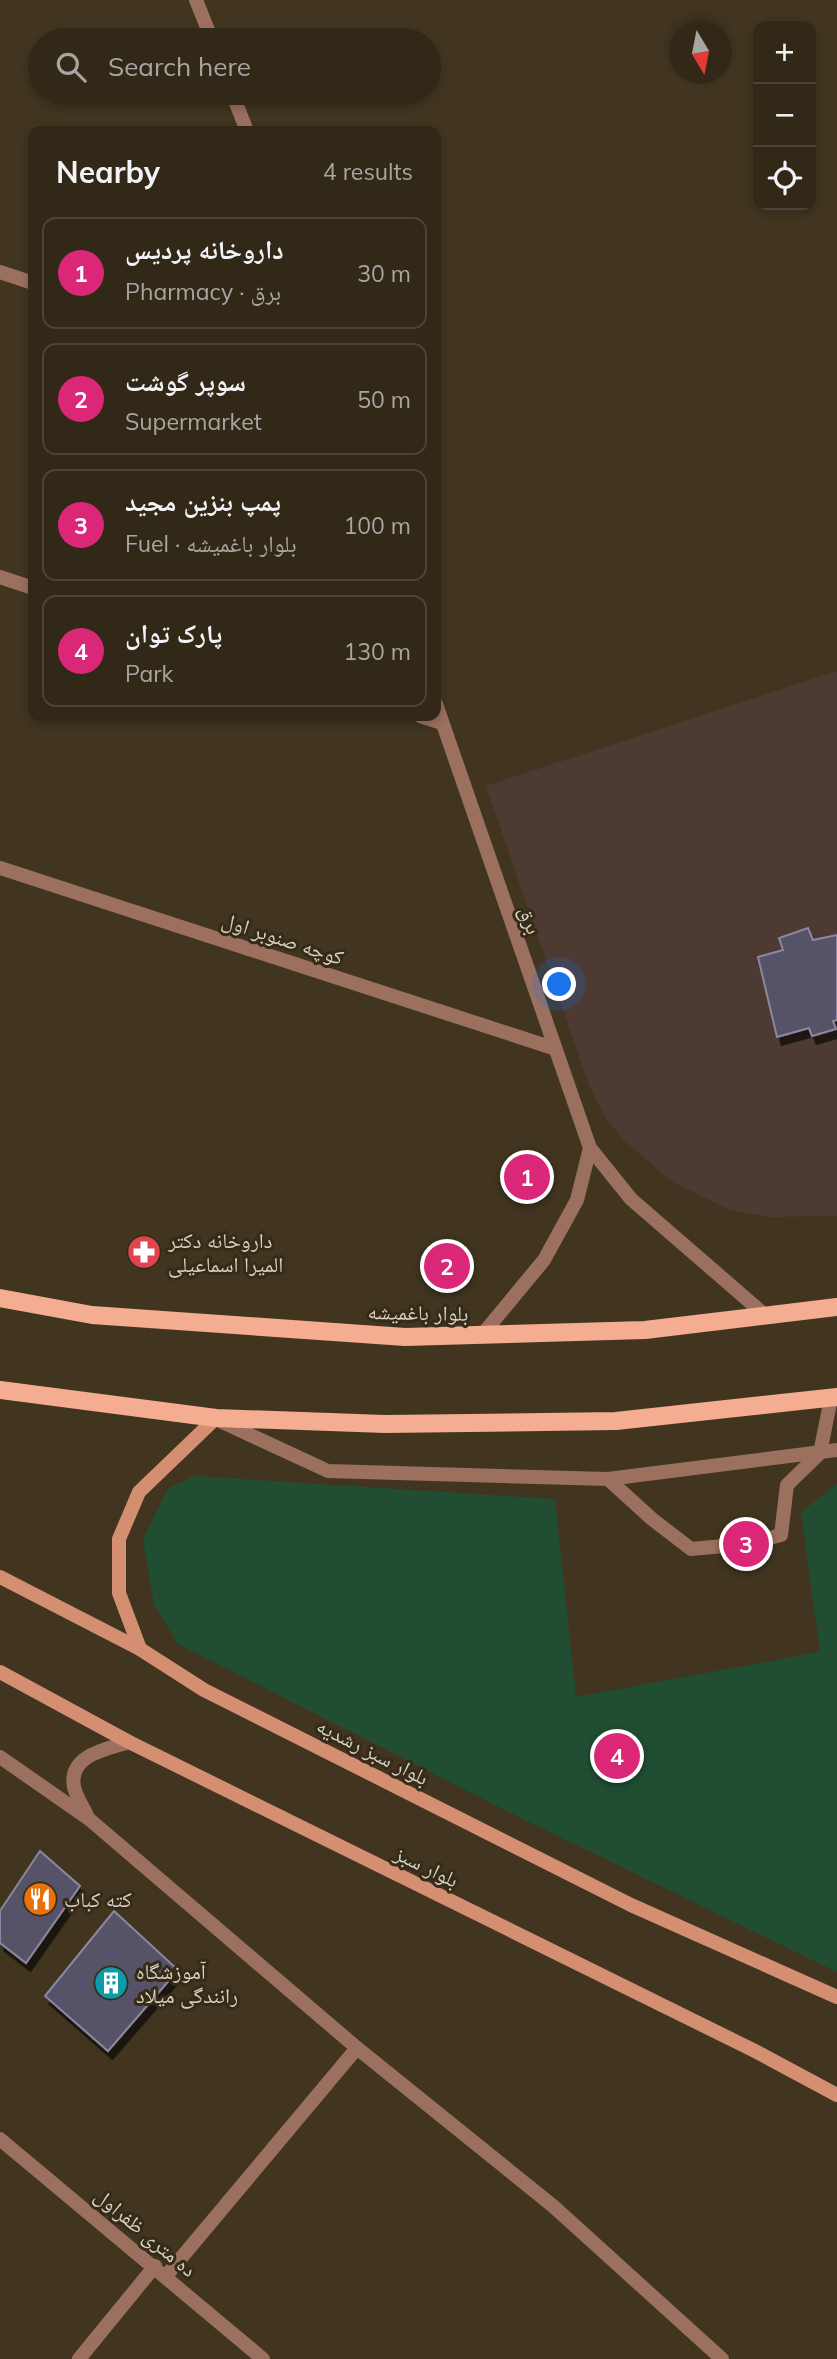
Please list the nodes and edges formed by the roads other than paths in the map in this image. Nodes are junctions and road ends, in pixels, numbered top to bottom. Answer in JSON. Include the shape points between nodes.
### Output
{"nodes":[{"id":1,"x":196,"y":0,"type":"edge"},
{"id":2,"x":207,"y":28,"type":"edge"},
{"id":3,"x":237,"y":105,"type":"edge"},
{"id":4,"x":245,"y":126,"type":"edge"},
{"id":5,"x":0,"y":272,"type":"edge"},
{"id":6,"x":28,"y":281,"type":"edge"},
{"id":7,"x":0,"y":577,"type":"edge"},
{"id":8,"x":28,"y":586,"type":"edge"},
{"id":9,"x":441,"y":720,"type":"edge"},
{"id":10,"x":436,"y":721,"type":"edge"},
{"id":11,"x":442,"y":723,"type":"junction"},
{"id":12,"x":0,"y":868,"type":"edge"},
{"id":13,"x":553,"y":1048,"type":"junction"},
{"id":14,"x":590,"y":1148,"type":"junction"},
{"id":15,"x":0,"y":1298,"type":"edge"},
{"id":16,"x":837,"y":1307,"type":"edge"},
{"id":17,"x":765,"y":1315,"type":"junction"},
{"id":18,"x":482,"y":1335,"type":"junction"},
{"id":19,"x":0,"y":1390,"type":"edge"},
{"id":20,"x":834,"y":1397,"type":"edge"},
{"id":21,"x":216,"y":1418,"type":"junction"},
{"id":22,"x":837,"y":1450,"type":"edge"},
{"id":23,"x":820,"y":1453,"type":"junction"},
{"id":24,"x":608,"y":1479,"type":"junction"},
{"id":25,"x":0,"y":1577,"type":"edge"},
{"id":26,"x":140,"y":1649,"type":"junction"},
{"id":27,"x":0,"y":1672,"type":"edge"},
{"id":28,"x":129,"y":1742,"type":"junction"},
{"id":29,"x":0,"y":1757,"type":"edge"},
{"id":30,"x":89,"y":1819,"type":"junction"},
{"id":31,"x":837,"y":1997,"type":"edge"},
{"id":32,"x":357,"y":2048,"type":"junction"},
{"id":33,"x":837,"y":2095,"type":"edge"},
{"id":34,"x":0,"y":2139,"type":"edge"},
{"id":35,"x":161,"y":2271,"type":"junction"},
{"id":36,"x":79,"y":2359,"type":"edge"},
{"id":37,"x":263,"y":2359,"type":"edge"},
{"id":38,"x":722,"y":2359,"type":"edge"}],
"edges":[{"from":1,"to":2,"type":"street"},
{"from":3,"to":4,"type":"street"},
{"from":5,"to":6,"type":"street"},
{"from":7,"to":8,"type":"street"},
{"from":9,"to":11,"type":"street","name":"برق"},
{"from":10,"to":11,"type":"street"},
{"from":11,"to":13,"type":"street","name":"برق"},
{"from":12,"to":13,"type":"street","name":"کوچه صنوبر اول"},
{"from":13,"to":14,"type":"street","name":"برق"},
{"from":14,"to":17,"type":"street","name":"برق","via":[[631,1199]]},
{"from":14,"to":18,"type":"street","via":[[577,1200],[544,1259]]},
{"from":15,"to":18,"type":"main road","name":"بلوار باغمیشه","via":[[92,1315],[405,1338]]},
{"from":16,"to":17,"type":"main road","name":"بلوار باغمیشه"},
{"from":17,"to":18,"type":"main road","name":"بلوار باغمیشه","via":[[645,1330]]},
{"from":19,"to":21,"type":"main road"},
{"from":20,"to":21,"type":"main road","via":[[616,1421],[386,1424]]},
{"from":20,"to":23,"type":"street"},
{"from":21,"to":24,"type":"street","via":[[328,1471]]},
{"from":21,"to":26,"type":"main road","via":[[139,1492],[120,1539],[119,1593]]},
{"from":22,"to":23,"type":"street"},
{"from":23,"to":24,"type":"street"},
{"from":23,"to":24,"type":"street","via":[[787,1485],[781,1535],[746,1544],[691,1549]]},
{"from":25,"to":26,"type":"main road","name":"بلوار سبز رشدیه"},
{"from":26,"to":31,"type":"main road","name":"بلوار سبز رشدیه","via":[[204,1690],[631,1905]]},
{"from":27,"to":28,"type":"main road","name":"بلوار سبز"},
{"from":28,"to":30,"type":"street","via":[[86,1757],[75,1772],[74,1786]]},
{"from":28,"to":33,"type":"main road","name":"بلوار سبز"},
{"from":29,"to":30,"type":"street"},
{"from":30,"to":32,"type":"street"},
{"from":32,"to":35,"type":"street"},
{"from":32,"to":38,"type":"street","via":[[553,2206]]},
{"from":34,"to":35,"type":"street","name":"ده متری ظفراول"},
{"from":35,"to":36,"type":"street"},
{"from":35,"to":37,"type":"street","name":"ده متری ظفراول"}]}
